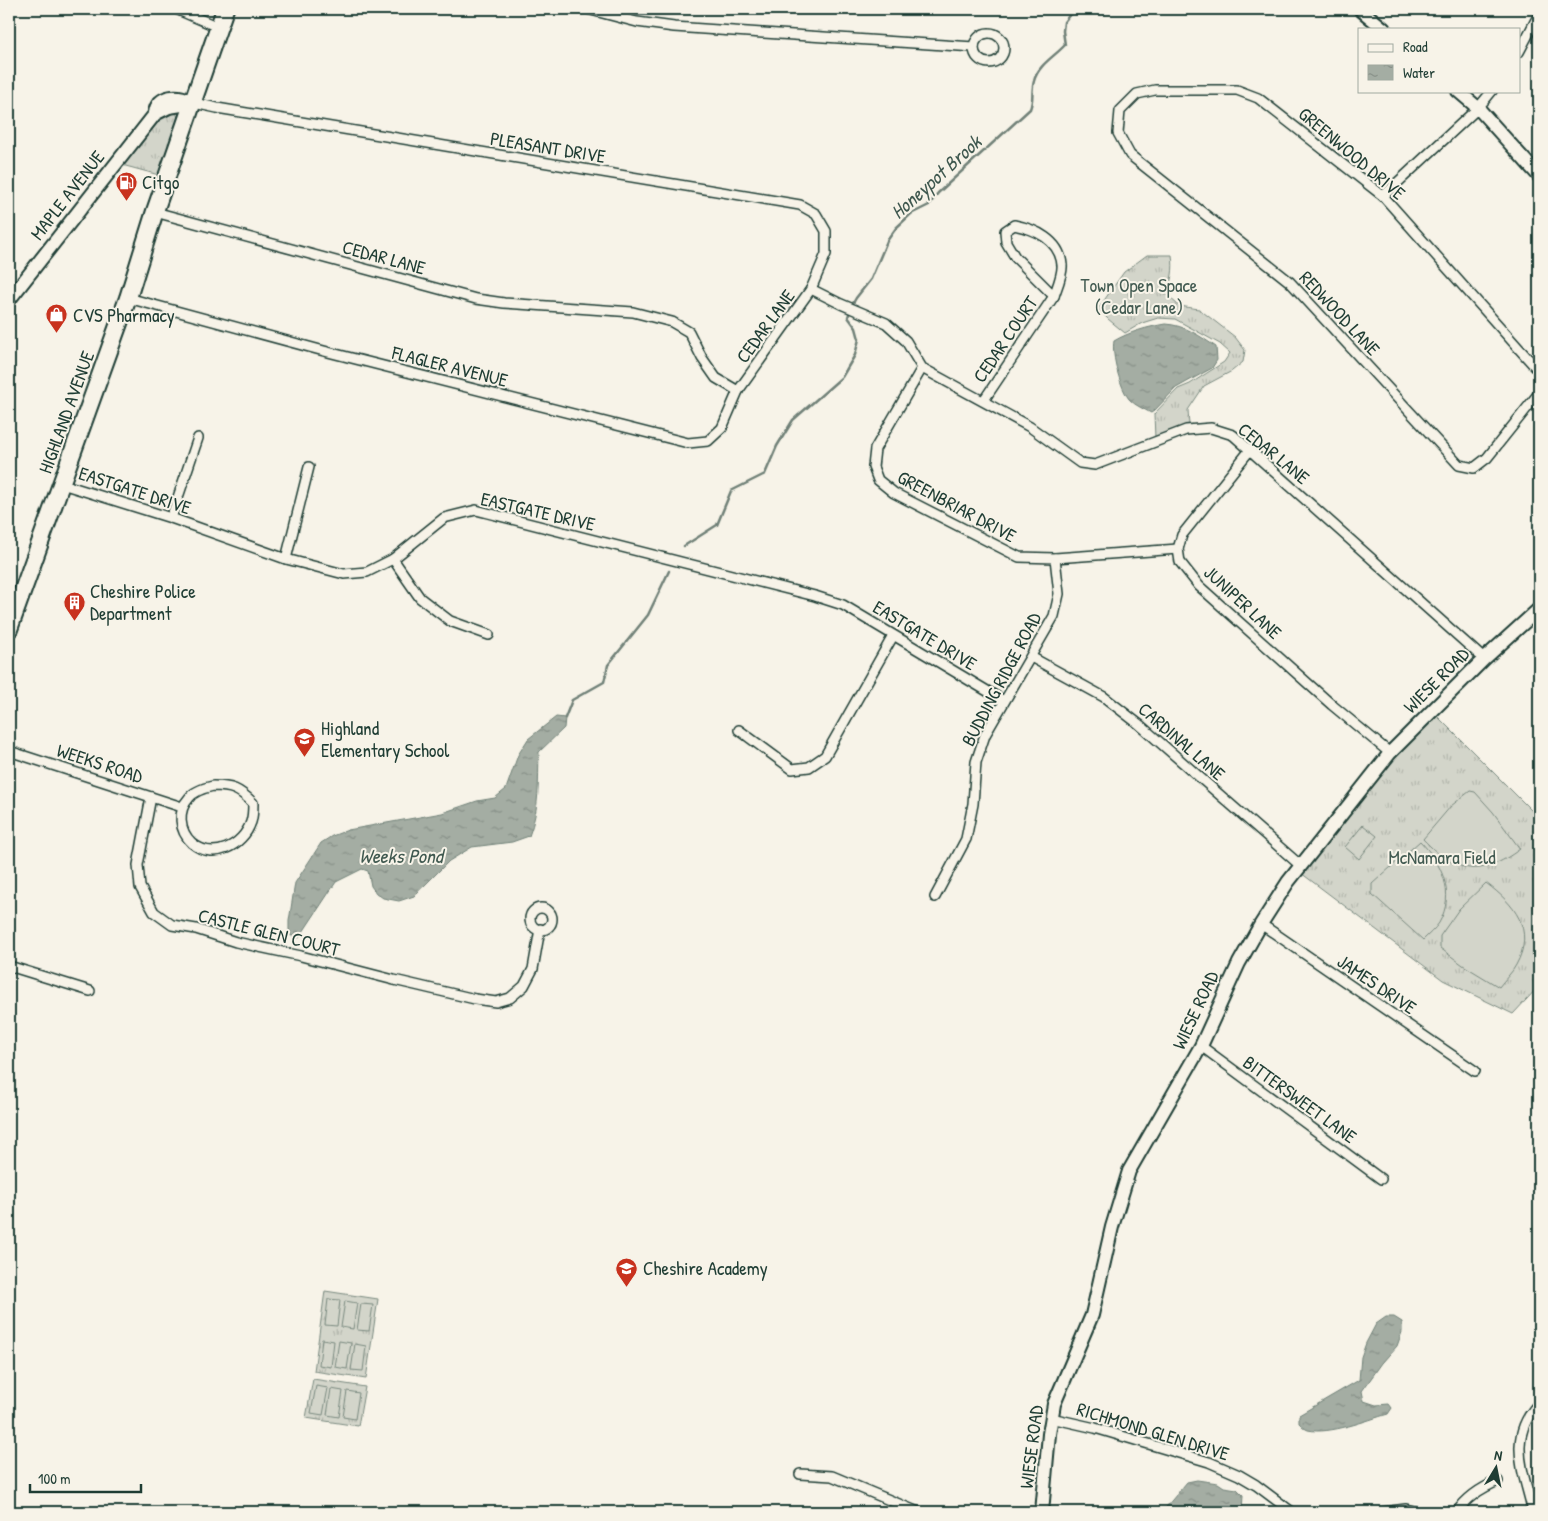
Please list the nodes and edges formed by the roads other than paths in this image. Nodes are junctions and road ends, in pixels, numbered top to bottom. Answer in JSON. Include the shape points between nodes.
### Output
{"nodes":[{"id":1,"x":176,"y":9,"type":"edge"},
{"id":2,"x":225,"y":9,"type":"edge"},
{"id":3,"x":587,"y":9,"type":"edge"},
{"id":4,"x":1360,"y":9,"type":"edge"},
{"id":5,"x":1539,"y":14,"type":"edge"},
{"id":6,"x":218,"y":27,"type":"junction"},
{"id":7,"x":1383,"y":28,"type":"edge"},
{"id":8,"x":1532,"y":28,"type":"junction"},
{"id":9,"x":1539,"y":35,"type":"edge"},
{"id":10,"x":974,"y":48,"type":"dead end"},
{"id":11,"x":1520,"y":50,"type":"edge"},
{"id":12,"x":1459,"y":92,"type":"edge"},
{"id":13,"x":1491,"y":92,"type":"edge"},
{"id":14,"x":194,"y":103,"type":"junction"},
{"id":15,"x":1478,"y":108,"type":"junction"},
{"id":16,"x":1120,"y":111,"type":"joint"},
{"id":17,"x":1539,"y":176,"type":"edge"},
{"id":18,"x":1383,"y":196,"type":"junction"},
{"id":19,"x":154,"y":212,"type":"junction"},
{"id":20,"x":811,"y":289,"type":"junction"},
{"id":21,"x":1054,"y":296,"type":"junction"},
{"id":22,"x":128,"y":298,"type":"junction"},
{"id":23,"x":9,"y":300,"type":"edge"},
{"id":24,"x":922,"y":368,"type":"junction"},
{"id":25,"x":1539,"y":371,"type":"edge"},
{"id":26,"x":738,"y":391,"type":"junction"},
{"id":27,"x":1539,"y":393,"type":"edge"},
{"id":28,"x":984,"y":400,"type":"junction"},
{"id":29,"x":198,"y":438,"type":"dead end"},
{"id":30,"x":1250,"y":450,"type":"junction"},
{"id":31,"x":309,"y":467,"type":"dead end"},
{"id":32,"x":62,"y":484,"type":"junction"},
{"id":33,"x":171,"y":518,"type":"junction"},
{"id":34,"x":1178,"y":549,"type":"junction"},
{"id":35,"x":1054,"y":558,"type":"junction"},
{"id":36,"x":286,"y":559,"type":"junction"},
{"id":37,"x":393,"y":559,"type":"junction"},
{"id":38,"x":14,"y":596,"type":"edge"},
{"id":39,"x":1539,"y":609,"type":"edge"},
{"id":40,"x":9,"y":629,"type":"edge"},
{"id":41,"x":488,"y":635,"type":"dead end"},
{"id":42,"x":893,"y":636,"type":"junction"},
{"id":43,"x":1031,"y":657,"type":"junction"},
{"id":44,"x":1484,"y":659,"type":"junction"},
{"id":45,"x":1004,"y":701,"type":"junction"},
{"id":46,"x":739,"y":730,"type":"dead end"},
{"id":47,"x":9,"y":751,"type":"edge"},
{"id":48,"x":1390,"y":753,"type":"junction"},
{"id":49,"x":151,"y":797,"type":"junction"},
{"id":50,"x":182,"y":807,"type":"junction"},
{"id":51,"x":1301,"y":866,"type":"junction"},
{"id":52,"x":935,"y":897,"type":"dead end"},
{"id":53,"x":1261,"y":924,"type":"junction"},
{"id":54,"x":540,"y":929,"type":"dead end"},
{"id":55,"x":9,"y":966,"type":"edge"},
{"id":56,"x":90,"y":991,"type":"dead end"},
{"id":57,"x":1201,"y":1046,"type":"junction"},
{"id":58,"x":1475,"y":1071,"type":"dead end"},
{"id":59,"x":1381,"y":1179,"type":"dead end"},
{"id":60,"x":1539,"y":1403,"type":"edge"},
{"id":61,"x":1051,"y":1418,"type":"junction"},
{"id":62,"x":800,"y":1474,"type":"dead end"},
{"id":63,"x":1498,"y":1481,"type":"dead end"},
{"id":64,"x":918,"y":1512,"type":"edge"},
{"id":65,"x":1042,"y":1512,"type":"edge"},
{"id":66,"x":1292,"y":1512,"type":"edge"},
{"id":67,"x":1383,"y":1512,"type":"edge"},
{"id":68,"x":1418,"y":1512,"type":"edge"},
{"id":69,"x":1457,"y":1512,"type":"edge"},
{"id":70,"x":1533,"y":1512,"type":"edge"}],
"edges":[{"from":1,"to":6,"type":"street"},
{"from":2,"to":6,"type":"highway","name":"HIGHLAND AVENUE"},
{"from":3,"to":10,"type":"street","via":[[637,22],[674,27]]},
{"from":4,"to":7,"type":"street"},
{"from":5,"to":8,"type":"street"},
{"from":6,"to":14,"type":"highway","name":"HIGHLAND AVENUE"},
{"from":8,"to":9,"type":"street"},
{"from":8,"to":11,"type":"street"},
{"from":12,"to":15,"type":"street"},
{"from":13,"to":15,"type":"street"},
{"from":14,"to":19,"type":"highway","name":"HIGHLAND AVENUE"},
{"from":14,"to":20,"type":"street","name":"PLEASANT DRIVE","via":[[800,205],[816,214],[826,231],[826,254]]},
{"from":14,"to":23,"type":"street","name":"MAPLE AVENUE","via":[[169,107],[155,114]]},
{"from":15,"to":17,"type":"street"},
{"from":15,"to":18,"type":"street"},
{"from":16,"to":18,"type":"street","name":"GREENWOOD DRIVE","via":[[1137,94],[1155,90],[1237,90],[1258,98]]},
{"from":16,"to":27,"type":"street","name":"REDWOOD LANE","via":[[1118,134],[1130,155],[1290,282],[1459,465],[1474,468],[1487,458]]},
{"from":18,"to":25,"type":"street","name":"GREENWOOD DRIVE"},
{"from":19,"to":22,"type":"highway","name":"HIGHLAND AVENUE"},
{"from":19,"to":26,"type":"street","name":"CEDAR LANE","via":[[476,299],[633,312],[672,322],[689,332],[716,378]]},
{"from":20,"to":24,"type":"street","name":"CEDAR LANE","via":[[886,323],[906,342]]},
{"from":20,"to":26,"type":"street","name":"CEDAR LANE"},
{"from":21,"to":21,"type":"street","name":"CEDAR COURT","via":[[1062,265],[1056,244],[1032,228],[1014,225],[1006,231],[1006,242],[1015,257]]},
{"from":21,"to":28,"type":"street","name":"CEDAR COURT"},
{"from":22,"to":26,"type":"street","name":"FLAGLER AVENUE","via":[[688,443],[708,441],[722,428]]},
{"from":22,"to":32,"type":"highway","name":"HIGHLAND AVENUE"},
{"from":24,"to":28,"type":"street","name":"CEDAR LANE"},
{"from":24,"to":35,"type":"street","name":"GREENBRIAR DRIVE","via":[[875,449],[873,466],[878,480],[894,493],[1019,557]]},
{"from":28,"to":30,"type":"street","name":"CEDAR LANE","via":[[1030,427],[1080,463],[1095,465],[1186,430],[1211,428],[1233,435]]},
{"from":29,"to":33,"type":"street"},
{"from":30,"to":34,"type":"street","via":[[1182,535]]},
{"from":30,"to":44,"type":"street","name":"CEDAR LANE"},
{"from":31,"to":36,"type":"street"},
{"from":32,"to":33,"type":"street","name":"EASTGATE DRIVE"},
{"from":32,"to":38,"type":"highway","name":"HIGHLAND AVENUE"},
{"from":33,"to":36,"type":"street","name":"EASTGATE DRIVE"},
{"from":34,"to":35,"type":"street","name":"GREENBRIAR DRIVE"},
{"from":34,"to":48,"type":"street","name":"JUNIPER LANE","via":[[1180,562],[1198,586]]},
{"from":35,"to":43,"type":"street","name":"BUDDING RIDGE ROAD","via":[[1058,594],[1054,616]]},
{"from":36,"to":37,"type":"street","name":"EASTGATE DRIVE","via":[[344,574],[366,572]]},
{"from":37,"to":41,"type":"street","via":[[420,598],[450,621]]},
{"from":37,"to":42,"type":"street","name":"EASTGATE DRIVE","via":[[444,518],[476,510],[815,596],[843,605]]},
{"from":38,"to":40,"type":"highway","name":"HIGHLAND AVENUE"},
{"from":39,"to":44,"type":"street","name":"WIESE ROAD"},
{"from":42,"to":45,"type":"street","name":"EASTGATE DRIVE"},
{"from":42,"to":46,"type":"street","via":[[825,756],[809,767],[792,768]]},
{"from":43,"to":45,"type":"street","name":"BUDDING RIDGE ROAD"},
{"from":43,"to":51,"type":"street","name":"CARDINAL LANE","via":[[1104,697]]},
{"from":44,"to":48,"type":"street","name":"WIESE ROAD"},
{"from":45,"to":52,"type":"street","name":"BUDDING RIDGE ROAD","via":[[985,735],[976,762],[966,839]]},
{"from":47,"to":49,"type":"street","name":"WEEKS ROAD"},
{"from":48,"to":51,"type":"street","name":"WIESE ROAD"},
{"from":49,"to":50,"type":"street","name":"WEEKS ROAD"},
{"from":49,"to":54,"type":"street","name":"CASTLE GLEN COURT","via":[[138,865],[140,887],[154,912],[172,925],[496,1002],[510,998],[524,986],[534,969]]},
{"from":50,"to":50,"type":"street","via":[[180,820],[184,833],[204,850],[217,852],[241,840],[251,822],[253,803],[242,792],[228,786],[213,786],[190,796]]},
{"from":51,"to":53,"type":"street","name":"WIESE ROAD"},
{"from":53,"to":57,"type":"street","name":"WIESE ROAD","via":[[1238,963]]},
{"from":53,"to":58,"type":"street","name":"JAMES DRIVE"},
{"from":55,"to":56,"type":"street"},
{"from":57,"to":59,"type":"street","name":"BITTERSWEET LANE"},
{"from":57,"to":61,"type":"street","name":"WIESE ROAD","via":[[1129,1171],[1092,1314]]},
{"from":60,"to":70,"type":"street","via":[[1528,1417],[1520,1442],[1522,1470]]},
{"from":61,"to":65,"type":"street","name":"WIESE ROAD"},
{"from":61,"to":66,"type":"street","name":"RICHMOND GLEN DRIVE","via":[[1209,1462],[1239,1475]]},
{"from":62,"to":64,"type":"street","via":[[832,1476]]},
{"from":63,"to":69,"type":"street","via":[[1472,1495]]},
{"from":67,"to":68,"type":"street","via":[[1406,1509]]}]}
